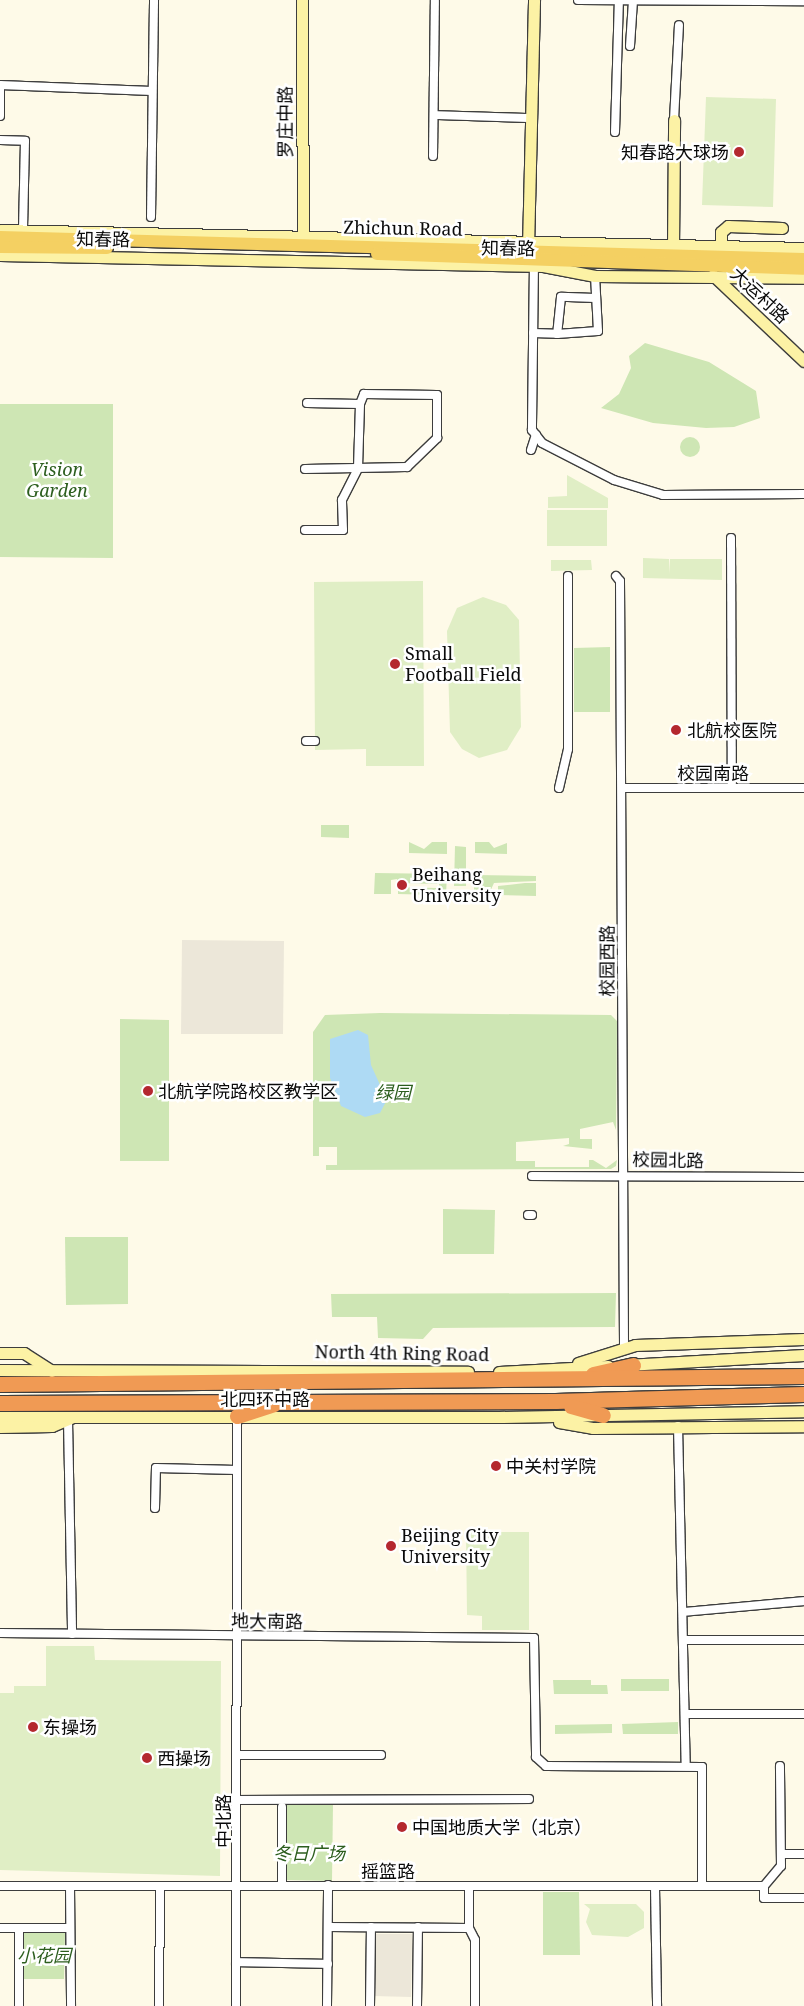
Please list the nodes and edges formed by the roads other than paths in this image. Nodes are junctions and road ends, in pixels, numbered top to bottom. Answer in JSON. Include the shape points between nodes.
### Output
{"nodes":[{"id":1,"x":154,"y":0,"type":"edge"},
{"id":2,"x":302,"y":0,"type":"edge"},
{"id":3,"x":435,"y":0,"type":"edge"},
{"id":4,"x":534,"y":0,"type":"edge"},
{"id":5,"x":578,"y":0,"type":"edge"},
{"id":6,"x":619,"y":0,"type":"edge"},
{"id":7,"x":633,"y":1,"type":"junction"},
{"id":8,"x":804,"y":1,"type":"edge"},
{"id":9,"x":710,"y":2,"type":"edge"},
{"id":10,"x":679,"y":25,"type":"dead end"},
{"id":11,"x":630,"y":46,"type":"dead end"},
{"id":12,"x":0,"y":85,"type":"edge"},
{"id":13,"x":152,"y":91,"type":"junction"},
{"id":14,"x":434,"y":115,"type":"junction"},
{"id":15,"x":0,"y":116,"type":"edge"},
{"id":16,"x":531,"y":118,"type":"junction"},
{"id":17,"x":674,"y":120,"type":"joint"},
{"id":18,"x":615,"y":132,"type":"dead end"},
{"id":19,"x":0,"y":140,"type":"edge"},
{"id":20,"x":434,"y":156,"type":"dead end"},
{"id":21,"x":151,"y":217,"type":"dead end"},
{"id":22,"x":782,"y":228,"type":"dead end"},
{"id":23,"x":0,"y":230,"type":"edge"},
{"id":24,"x":23,"y":230,"type":"junction"},
{"id":25,"x":0,"y":237,"type":"edge"},
{"id":26,"x":302,"y":243,"type":"junction"},
{"id":27,"x":0,"y":246,"type":"edge"},
{"id":28,"x":673,"y":248,"type":"junction"},
{"id":29,"x":804,"y":248,"type":"edge"},
{"id":30,"x":531,"y":253,"type":"junction"},
{"id":31,"x":0,"y":255,"type":"edge"},
{"id":32,"x":804,"y":259,"type":"edge"},
{"id":33,"x":717,"y":261,"type":"junction"},
{"id":34,"x":804,"y":269,"type":"edge"},
{"id":35,"x":596,"y":276,"type":"junction"},
{"id":36,"x":804,"y":278,"type":"edge"},
{"id":37,"x":595,"y":298,"type":"junction"},
{"id":38,"x":533,"y":333,"type":"junction"},
{"id":39,"x":557,"y":334,"type":"junction"},
{"id":40,"x":804,"y":362,"type":"edge"},
{"id":41,"x":307,"y":404,"type":"dead end"},
{"id":42,"x":360,"y":404,"type":"junction"},
{"id":43,"x":536,"y":436,"type":"junction"},
{"id":44,"x":531,"y":450,"type":"dead end"},
{"id":45,"x":358,"y":468,"type":"junction"},
{"id":46,"x":305,"y":469,"type":"dead end"},
{"id":47,"x":804,"y":494,"type":"edge"},
{"id":48,"x":305,"y":530,"type":"dead end"},
{"id":49,"x":731,"y":538,"type":"dead end"},
{"id":50,"x":568,"y":576,"type":"dead end"},
{"id":51,"x":616,"y":576,"type":"dead end"},
{"id":52,"x":306,"y":741,"type":"dead end"},
{"id":53,"x":315,"y":741,"type":"dead end"},
{"id":54,"x":559,"y":788,"type":"dead end"},
{"id":55,"x":622,"y":788,"type":"junction"},
{"id":56,"x":732,"y":788,"type":"junction"},
{"id":57,"x":804,"y":788,"type":"edge"},
{"id":58,"x":623,"y":1175,"type":"junction"},
{"id":59,"x":532,"y":1176,"type":"dead end"},
{"id":60,"x":804,"y":1177,"type":"edge"},
{"id":61,"x":804,"y":1339,"type":"edge"},
{"id":62,"x":624,"y":1348,"type":"junction"},
{"id":63,"x":0,"y":1353,"type":"edge"},
{"id":64,"x":804,"y":1355,"type":"edge"},
{"id":65,"x":633,"y":1365,"type":"junction"},
{"id":66,"x":565,"y":1367,"type":"junction"},
{"id":67,"x":0,"y":1370,"type":"edge"},
{"id":68,"x":53,"y":1372,"type":"junction"},
{"id":69,"x":215,"y":1374,"type":"junction"},
{"id":70,"x":804,"y":1376,"type":"edge"},
{"id":71,"x":284,"y":1379,"type":"junction"},
{"id":72,"x":555,"y":1381,"type":"junction"},
{"id":73,"x":0,"y":1384,"type":"edge"},
{"id":74,"x":804,"y":1394,"type":"edge"},
{"id":75,"x":287,"y":1399,"type":"junction"},
{"id":76,"x":555,"y":1402,"type":"junction"},
{"id":77,"x":0,"y":1403,"type":"edge"},
{"id":78,"x":804,"y":1411,"type":"edge"},
{"id":79,"x":603,"y":1415,"type":"junction"},
{"id":80,"x":237,"y":1416,"type":"junction"},
{"id":81,"x":0,"y":1417,"type":"edge"},
{"id":82,"x":530,"y":1417,"type":"junction"},
{"id":83,"x":73,"y":1418,"type":"junction"},
{"id":84,"x":678,"y":1426,"type":"junction"},
{"id":85,"x":804,"y":1426,"type":"edge"},
{"id":86,"x":0,"y":1427,"type":"edge"},
{"id":87,"x":237,"y":1470,"type":"junction"},
{"id":88,"x":155,"y":1508,"type":"dead end"},
{"id":89,"x":804,"y":1601,"type":"edge"},
{"id":90,"x":683,"y":1612,"type":"junction"},
{"id":91,"x":0,"y":1633,"type":"edge"},
{"id":92,"x":72,"y":1634,"type":"junction"},
{"id":93,"x":239,"y":1636,"type":"junction"},
{"id":94,"x":684,"y":1640,"type":"junction"},
{"id":95,"x":804,"y":1640,"type":"edge"},
{"id":96,"x":685,"y":1714,"type":"junction"},
{"id":97,"x":804,"y":1714,"type":"edge"},
{"id":98,"x":239,"y":1755,"type":"junction"},
{"id":99,"x":381,"y":1755,"type":"dead end"},
{"id":100,"x":686,"y":1766,"type":"junction"},
{"id":101,"x":780,"y":1766,"type":"dead end"},
{"id":102,"x":528,"y":1799,"type":"dead end"},
{"id":103,"x":238,"y":1800,"type":"junction"},
{"id":104,"x":282,"y":1807,"type":"dead end"},
{"id":105,"x":781,"y":1854,"type":"junction"},
{"id":106,"x":804,"y":1854,"type":"edge"},
{"id":107,"x":238,"y":1885,"type":"junction"},
{"id":108,"x":282,"y":1885,"type":"junction"},
{"id":109,"x":328,"y":1885,"type":"junction"},
{"id":110,"x":0,"y":1886,"type":"edge"},
{"id":111,"x":70,"y":1886,"type":"junction"},
{"id":112,"x":160,"y":1886,"type":"junction"},
{"id":113,"x":469,"y":1886,"type":"junction"},
{"id":114,"x":702,"y":1886,"type":"junction"},
{"id":115,"x":764,"y":1886,"type":"junction"},
{"id":116,"x":655,"y":1888,"type":"junction"},
{"id":117,"x":804,"y":1898,"type":"edge"},
{"id":118,"x":328,"y":1926,"type":"junction"},
{"id":119,"x":371,"y":1927,"type":"junction"},
{"id":120,"x":418,"y":1927,"type":"junction"},
{"id":121,"x":0,"y":1928,"type":"edge"},
{"id":122,"x":19,"y":1928,"type":"junction"},
{"id":123,"x":70,"y":1928,"type":"junction"},
{"id":124,"x":469,"y":1928,"type":"junction"},
{"id":125,"x":236,"y":1962,"type":"junction"},
{"id":126,"x":328,"y":1964,"type":"junction"},
{"id":127,"x":19,"y":2006,"type":"edge"},
{"id":128,"x":71,"y":2006,"type":"edge"},
{"id":129,"x":158,"y":2006,"type":"edge"},
{"id":130,"x":236,"y":2006,"type":"edge"},
{"id":131,"x":327,"y":2006,"type":"edge"},
{"id":132,"x":370,"y":2006,"type":"edge"},
{"id":133,"x":417,"y":2006,"type":"edge"},
{"id":134,"x":474,"y":2006,"type":"edge"},
{"id":135,"x":657,"y":2006,"type":"edge"}],
"edges":[{"from":1,"to":13,"type":"street"},
{"from":2,"to":26,"type":"street","name":"罗庄中路"},
{"from":3,"to":14,"type":"street"},
{"from":4,"to":16,"type":"street"},
{"from":5,"to":6,"type":"street"},
{"from":6,"to":7,"type":"street"},
{"from":6,"to":18,"type":"street"},
{"from":7,"to":9,"type":"street"},
{"from":7,"to":11,"type":"street"},
{"from":8,"to":9,"type":"street"},
{"from":10,"to":17,"type":"street"},
{"from":12,"to":13,"type":"street"},
{"from":12,"to":15,"type":"street"},
{"from":13,"to":21,"type":"street"},
{"from":14,"to":16,"type":"street"},
{"from":14,"to":20,"type":"street"},
{"from":16,"to":30,"type":"street"},
{"from":17,"to":28,"type":"street"},
{"from":19,"to":24,"type":"street","via":[[25,141]]},
{"from":22,"to":33,"type":"street","via":[[728,226],[722,232]]},
{"from":23,"to":24,"type":"street","name":"知春路"},
{"from":24,"to":26,"type":"street","name":"知春路"},
{"from":25,"to":26,"type":"main road","name":"Zhichun Road"},
{"from":26,"to":27,"type":"main road","name":"Zhichun Road"},
{"from":26,"to":30,"type":"main road","name":"Zhichun Road"},
{"from":26,"to":30,"type":"street","name":"知春路"},
{"from":28,"to":30,"type":"street","name":"知春路"},
{"from":28,"to":33,"type":"street","name":"知春路"},
{"from":29,"to":33,"type":"street","name":"知春路"},
{"from":30,"to":31,"type":"street","name":"知春路"},
{"from":30,"to":33,"type":"main road","name":"Zhichun Road"},
{"from":30,"to":35,"type":"street","name":"知春路"},
{"from":30,"to":38,"type":"street"},
{"from":32,"to":33,"type":"main road","name":"Zhichun Road"},
{"from":33,"to":34,"type":"main road","name":"Zhichun Road"},
{"from":33,"to":35,"type":"street","name":"知春路"},
{"from":33,"to":36,"type":"street","name":"知春路"},
{"from":33,"to":40,"type":"street","name":"大运村路"},
{"from":35,"to":37,"type":"street"},
{"from":37,"to":39,"type":"street","via":[[561,298]]},
{"from":37,"to":39,"type":"street","via":[[598,332]]},
{"from":38,"to":39,"type":"street"},
{"from":38,"to":43,"type":"street","via":[[532,430]]},
{"from":41,"to":42,"type":"street"},
{"from":42,"to":45,"type":"street"},
{"from":42,"to":45,"type":"street","via":[[364,394],[437,395],[437,438],[407,467]]},
{"from":43,"to":44,"type":"street"},
{"from":43,"to":47,"type":"street","via":[[614,480],[663,495]]},
{"from":45,"to":46,"type":"street"},
{"from":45,"to":48,"type":"street","via":[[342,500],[343,530]]},
{"from":49,"to":56,"type":"street"},
{"from":50,"to":54,"type":"street","via":[[568,750]]},
{"from":51,"to":55,"type":"street","name":"校园西路","via":[[620,581]]},
{"from":52,"to":53,"type":"street"},
{"from":55,"to":56,"type":"street","name":"校园南路"},
{"from":55,"to":58,"type":"street","name":"校园西路"},
{"from":56,"to":57,"type":"street","name":"校园南路"},
{"from":58,"to":59,"type":"street","name":"校园北路"},
{"from":58,"to":60,"type":"street","name":"校园北路"},
{"from":58,"to":62,"type":"street","name":"校园西路"},
{"from":61,"to":62,"type":"street"},
{"from":62,"to":66,"type":"street"},
{"from":63,"to":68,"type":"street","via":[[24,1353]]},
{"from":64,"to":65,"type":"street","name":"North 4th Ring Road"},
{"from":65,"to":66,"type":"street","name":"North 4th Ring Road"},
{"from":65,"to":72,"type":"highway"},
{"from":66,"to":69,"type":"street","name":"North 4th Ring Road","via":[[509,1372]]},
{"from":67,"to":68,"type":"street","name":"North 4th Ring Road"},
{"from":68,"to":69,"type":"street","name":"North 4th Ring Road"},
{"from":69,"to":71,"type":"highway"},
{"from":70,"to":72,"type":"highway","name":"North 4th Ring Road"},
{"from":71,"to":72,"type":"highway","name":"North 4th Ring Road"},
{"from":71,"to":73,"type":"highway","name":"North 4th Ring Road"},
{"from":74,"to":76,"type":"highway"},
{"from":75,"to":76,"type":"highway"},
{"from":75,"to":77,"type":"highway"},
{"from":75,"to":80,"type":"highway"},
{"from":76,"to":79,"type":"highway"},
{"from":78,"to":79,"type":"street"},
{"from":79,"to":82,"type":"street"},
{"from":80,"to":82,"type":"street","name":"北四环中路"},
{"from":80,"to":83,"type":"street","name":"北四环中路"},
{"from":80,"to":87,"type":"street","name":"中北路"},
{"from":81,"to":83,"type":"street","name":"北四环中路"},
{"from":82,"to":84,"type":"street","via":[[593,1428]]},
{"from":83,"to":86,"type":"street","via":[[52,1426]]},
{"from":83,"to":92,"type":"street"},
{"from":84,"to":85,"type":"street"},
{"from":84,"to":90,"type":"street"},
{"from":87,"to":88,"type":"street","via":[[156,1468]]},
{"from":87,"to":93,"type":"street","name":"中北路"},
{"from":89,"to":90,"type":"street"},
{"from":90,"to":94,"type":"street"},
{"from":91,"to":92,"type":"street","name":"地大南路"},
{"from":92,"to":93,"type":"street","name":"地大南路"},
{"from":93,"to":98,"type":"street","name":"中北路"},
{"from":93,"to":100,"type":"street","name":"地大南路","via":[[534,1638],[536,1757],[546,1766]]},
{"from":94,"to":95,"type":"street"},
{"from":94,"to":96,"type":"street"},
{"from":96,"to":97,"type":"street"},
{"from":96,"to":100,"type":"street"},
{"from":98,"to":99,"type":"street"},
{"from":98,"to":103,"type":"street","name":"中北路"},
{"from":100,"to":114,"type":"street","via":[[702,1766]]},
{"from":101,"to":105,"type":"street"},
{"from":102,"to":103,"type":"street"},
{"from":103,"to":107,"type":"street","name":"中北路"},
{"from":104,"to":108,"type":"street"},
{"from":105,"to":106,"type":"street"},
{"from":105,"to":115,"type":"street","via":[[782,1866]]},
{"from":107,"to":108,"type":"street","name":"摇篮路"},
{"from":107,"to":112,"type":"street","name":"摇篮路"},
{"from":107,"to":125,"type":"street","name":"中北路"},
{"from":108,"to":109,"type":"street","name":"摇篮路"},
{"from":109,"to":113,"type":"street","name":"摇篮路"},
{"from":109,"to":118,"type":"street"},
{"from":110,"to":111,"type":"street","name":"摇篮路"},
{"from":111,"to":112,"type":"street","name":"摇篮路"},
{"from":111,"to":123,"type":"street"},
{"from":112,"to":129,"type":"street"},
{"from":113,"to":116,"type":"street","name":"摇篮路"},
{"from":113,"to":124,"type":"street"},
{"from":114,"to":115,"type":"street","name":"摇篮路"},
{"from":114,"to":116,"type":"street","name":"摇篮路"},
{"from":115,"to":117,"type":"street","via":[[764,1898]]},
{"from":116,"to":135,"type":"street"},
{"from":118,"to":119,"type":"street"},
{"from":118,"to":126,"type":"street"},
{"from":119,"to":120,"type":"street"},
{"from":119,"to":132,"type":"street"},
{"from":120,"to":124,"type":"street"},
{"from":120,"to":133,"type":"street"},
{"from":121,"to":122,"type":"street"},
{"from":122,"to":123,"type":"street"},
{"from":122,"to":127,"type":"street"},
{"from":123,"to":128,"type":"street"},
{"from":124,"to":134,"type":"street","via":[[475,1940]]},
{"from":125,"to":126,"type":"street"},
{"from":125,"to":130,"type":"street","name":"中北路"},
{"from":126,"to":131,"type":"street"}]}
